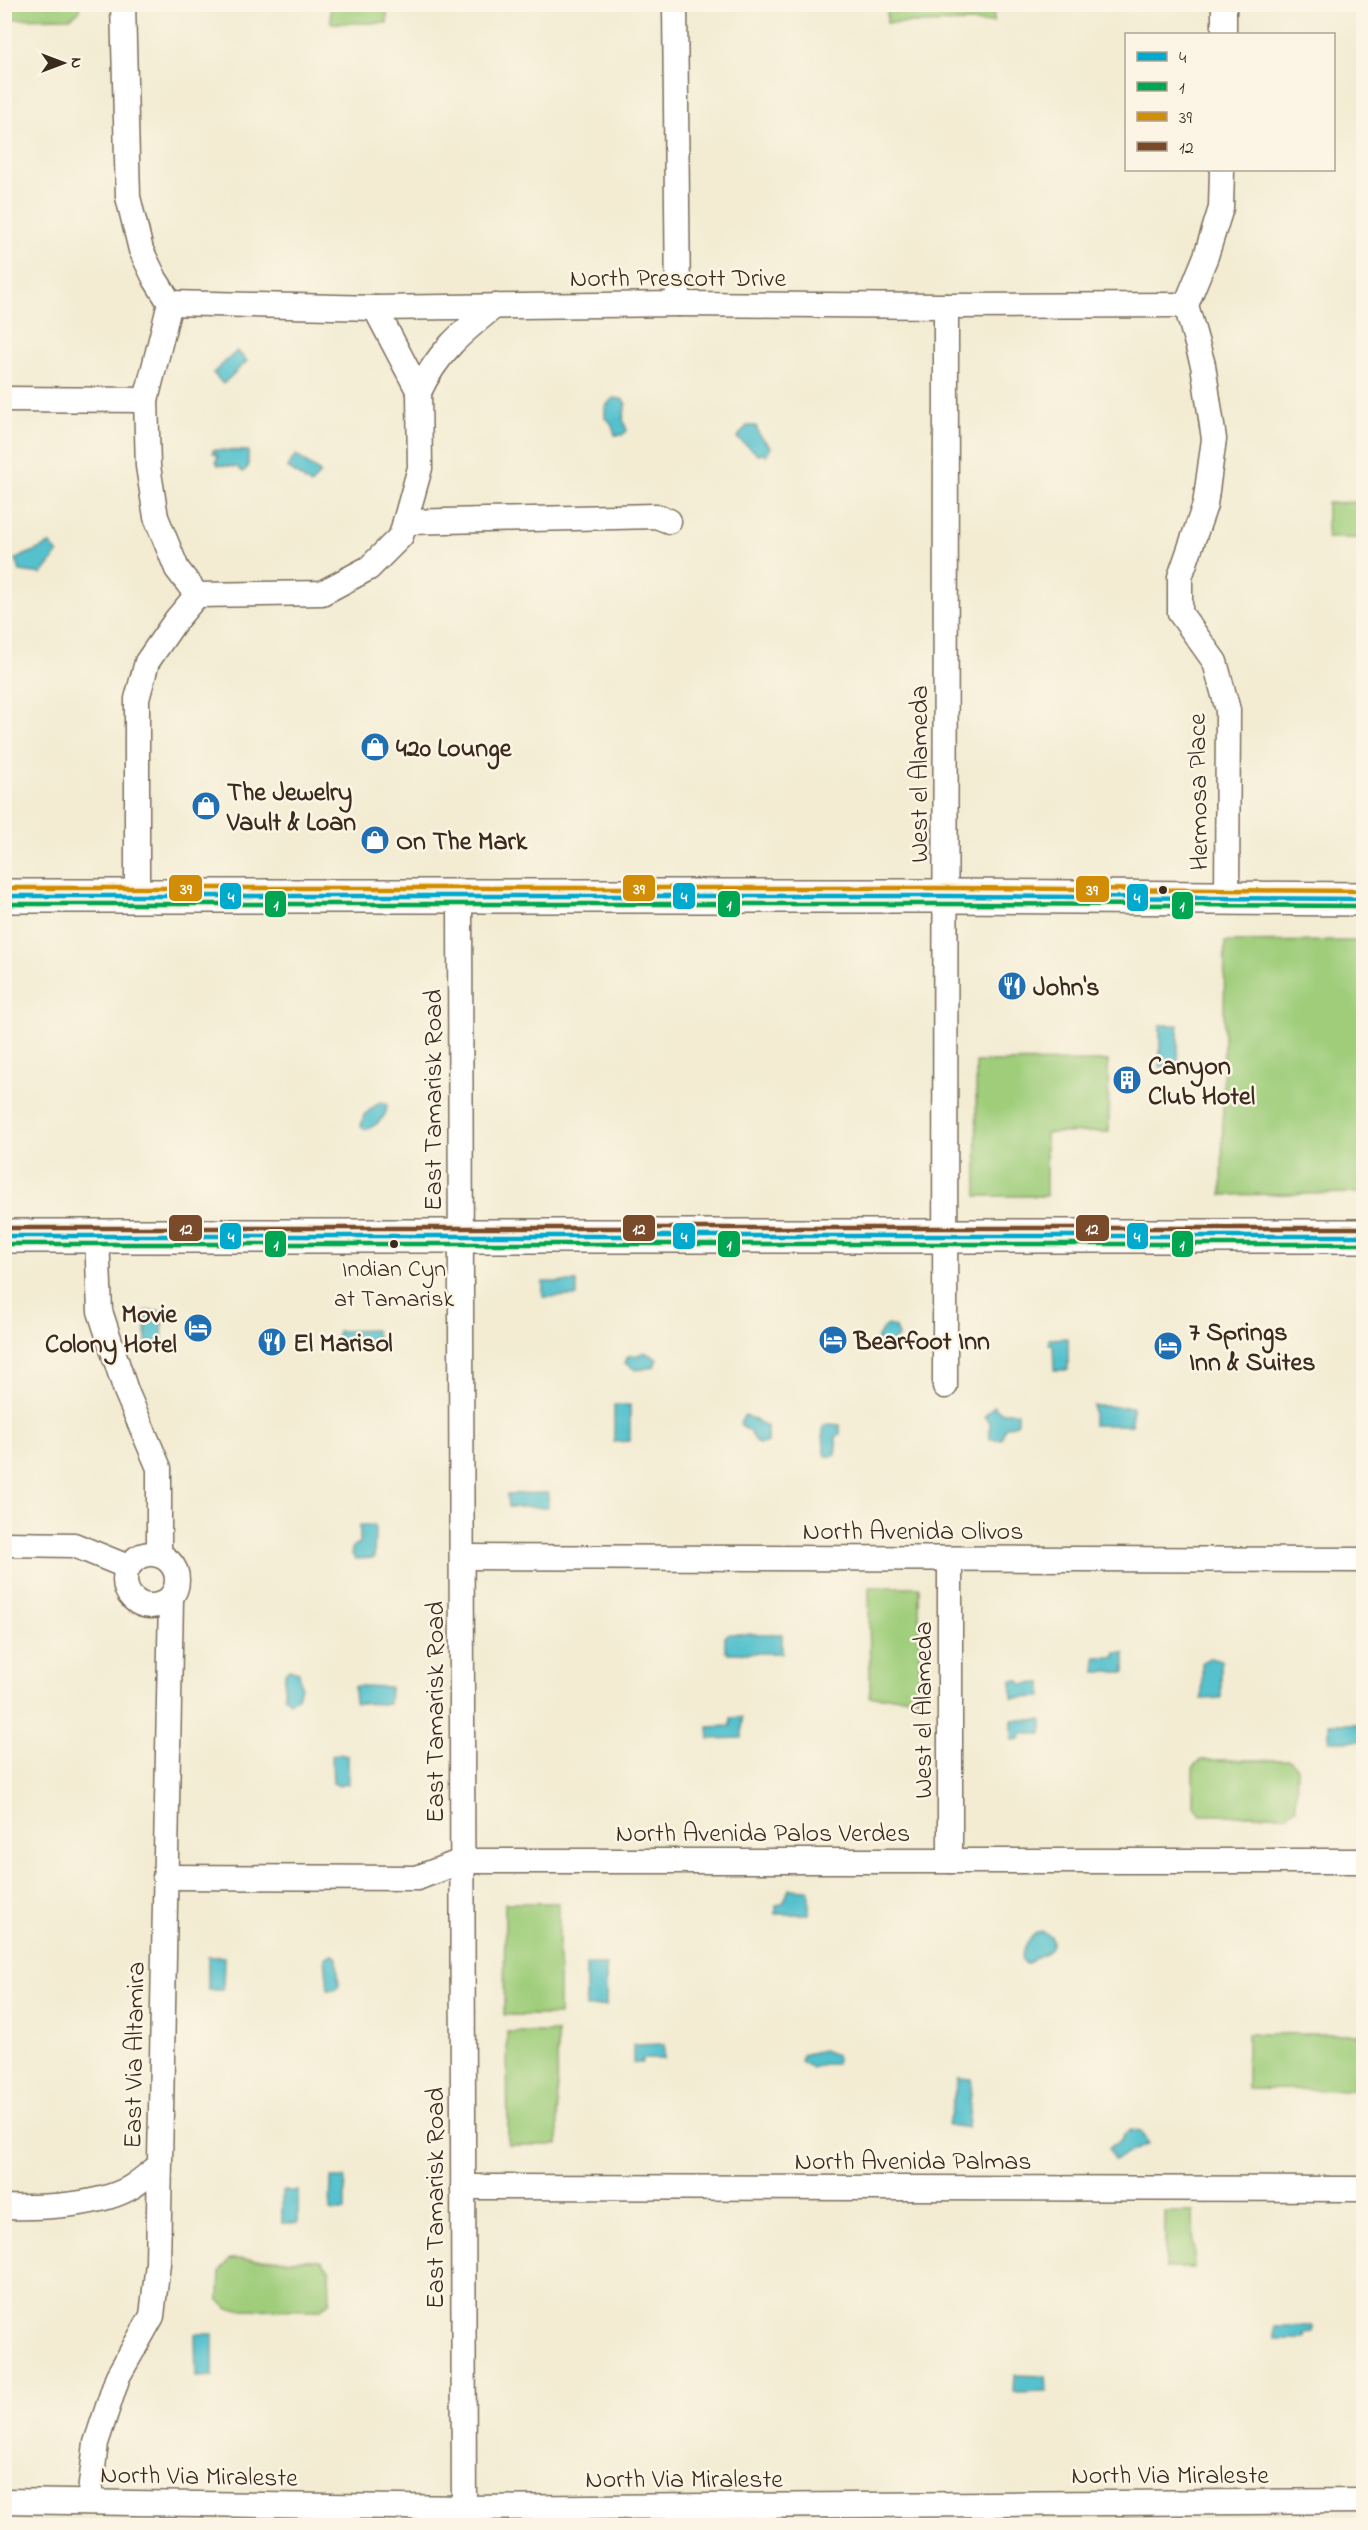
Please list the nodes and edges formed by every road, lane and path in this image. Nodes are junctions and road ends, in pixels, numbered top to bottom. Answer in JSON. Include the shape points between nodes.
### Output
{"nodes":[{"id":1,"x":123,"y":4,"type":"edge"},
{"id":2,"x":675,"y":4,"type":"edge"},
{"id":3,"x":1224,"y":4,"type":"edge"},
{"id":4,"x":1224,"y":33,"type":"edge"},
{"id":5,"x":1222,"y":171,"type":"edge"},
{"id":6,"x":170,"y":303,"type":"junction"},
{"id":7,"x":678,"y":304,"type":"junction"},
{"id":8,"x":1186,"y":305,"type":"junction"},
{"id":9,"x":495,"y":306,"type":"junction"},
{"id":10,"x":946,"y":306,"type":"junction"},
{"id":11,"x":375,"y":308,"type":"junction"},
{"id":12,"x":419,"y":392,"type":"junction"},
{"id":13,"x":4,"y":399,"type":"edge"},
{"id":14,"x":146,"y":400,"type":"junction"},
{"id":15,"x":669,"y":521,"type":"dead end"},
{"id":16,"x":405,"y":522,"type":"junction"},
{"id":17,"x":198,"y":595,"type":"junction"},
{"id":18,"x":4,"y":896,"type":"edge"},
{"id":19,"x":947,"y":896,"type":"junction"},
{"id":20,"x":137,"y":898,"type":"junction"},
{"id":21,"x":460,"y":898,"type":"junction"},
{"id":22,"x":1364,"y":899,"type":"edge"},
{"id":23,"x":1227,"y":900,"type":"junction"},
{"id":24,"x":4,"y":1236,"type":"edge"},
{"id":25,"x":97,"y":1236,"type":"junction"},
{"id":26,"x":945,"y":1236,"type":"junction"},
{"id":27,"x":1364,"y":1236,"type":"edge"},
{"id":28,"x":461,"y":1237,"type":"junction"},
{"id":29,"x":945,"y":1386,"type":"dead end"},
{"id":30,"x":4,"y":1544,"type":"edge"},
{"id":31,"x":159,"y":1555,"type":"junction"},
{"id":32,"x":462,"y":1557,"type":"junction"},
{"id":33,"x":950,"y":1558,"type":"junction"},
{"id":34,"x":1364,"y":1560,"type":"edge"},
{"id":35,"x":128,"y":1567,"type":"junction"},
{"id":36,"x":171,"y":1598,"type":"junction"},
{"id":37,"x":462,"y":1861,"type":"junction"},
{"id":38,"x":950,"y":1861,"type":"junction"},
{"id":39,"x":1364,"y":1861,"type":"edge"},
{"id":40,"x":165,"y":1877,"type":"junction"},
{"id":41,"x":159,"y":2166,"type":"junction"},
{"id":42,"x":463,"y":2187,"type":"junction"},
{"id":43,"x":1364,"y":2189,"type":"edge"},
{"id":44,"x":4,"y":2207,"type":"edge"},
{"id":45,"x":4,"y":2501,"type":"edge"},
{"id":46,"x":89,"y":2501,"type":"junction"},
{"id":47,"x":1364,"y":2501,"type":"edge"},
{"id":48,"x":464,"y":2517,"type":"edge"}],
"edges":[{"from":1,"to":6,"type":"street","via":[[128,197],[141,250]]},
{"from":2,"to":7,"type":"street"},
{"from":3,"to":4,"type":"street"},
{"from":5,"to":8,"type":"street","via":[[1221,208]]},
{"from":6,"to":11,"type":"street","name":"North Prescott Drive"},
{"from":6,"to":14,"type":"street"},
{"from":7,"to":9,"type":"street","name":"North Prescott Drive"},
{"from":7,"to":10,"type":"street","name":"North Prescott Drive"},
{"from":8,"to":10,"type":"street","name":"North Prescott Drive"},
{"from":8,"to":23,"type":"street","name":"Hermosa Place","via":[[1203,365],[1214,439],[1205,505],[1180,577],[1180,613],[1215,662],[1228,710]]},
{"from":9,"to":11,"type":"street","name":"North Prescott Drive"},
{"from":9,"to":12,"type":"street","via":[[458,334]]},
{"from":10,"to":19,"type":"street","name":"West el Alameda"},
{"from":11,"to":12,"type":"street"},
{"from":12,"to":16,"type":"street","via":[[420,468]]},
{"from":13,"to":14,"type":"street"},
{"from":14,"to":17,"type":"street","via":[[148,466],[156,517],[177,569]]},
{"from":15,"to":16,"type":"street","via":[[656,516]]},
{"from":16,"to":17,"type":"street","via":[[401,536],[369,568],[322,593]]},
{"from":17,"to":20,"type":"street","via":[[147,662],[137,699]]},
{"from":18,"to":20,"type":"main road"},
{"from":19,"to":21,"type":"main road"},
{"from":19,"to":23,"type":"main road"},
{"from":19,"to":26,"type":"street","name":"West el Alameda"},
{"from":20,"to":21,"type":"main road"},
{"from":21,"to":28,"type":"street","name":"East Tamarisk Road"},
{"from":22,"to":23,"type":"main road"},
{"from":24,"to":25,"type":"main road"},
{"from":25,"to":28,"type":"main road"},
{"from":25,"to":31,"type":"street","via":[[100,1311],[126,1391],[159,1468]]},
{"from":26,"to":27,"type":"main road"},
{"from":26,"to":28,"type":"main road"},
{"from":26,"to":29,"type":"street","name":"West el Alameda"},
{"from":28,"to":32,"type":"street","name":"East Tamarisk Road"},
{"from":30,"to":35,"type":"street","via":[[74,1545]]},
{"from":31,"to":35,"type":"street","via":[[141,1555]]},
{"from":31,"to":36,"type":"street","name":"East Via Altamira","via":[[173,1565],[176,1573]]},
{"from":32,"to":33,"type":"street","name":"North Avenida Olivos"},
{"from":32,"to":37,"type":"street","name":"East Tamarisk Road"},
{"from":33,"to":34,"type":"street","name":"North Avenida Olivos"},
{"from":33,"to":38,"type":"street","name":"West el Alameda"},
{"from":35,"to":36,"type":"street","via":[[124,1584],[132,1600],[147,1607]]},
{"from":36,"to":40,"type":"street","name":"East Via Altamira"},
{"from":37,"to":38,"type":"street","name":"North Avenida Palos Verdes"},
{"from":37,"to":40,"type":"street","name":"North Avenida Palos Verdes","via":[[417,1878]]},
{"from":37,"to":42,"type":"street","name":"East Tamarisk Road"},
{"from":38,"to":39,"type":"street","name":"North Avenida Palos Verdes"},
{"from":40,"to":41,"type":"street","name":"East Via Altamira"},
{"from":41,"to":44,"type":"street","via":[[131,2187],[85,2203]]},
{"from":41,"to":46,"type":"street","name":"East Via Altamira","via":[[158,2263],[152,2316],[114,2388],[96,2444]]},
{"from":42,"to":43,"type":"street","name":"North Avenida Palmas"},
{"from":42,"to":48,"type":"street","name":"East Tamarisk Road"},
{"from":45,"to":46,"type":"street","name":"North Via Miraleste"},
{"from":46,"to":48,"type":"street","name":"North Via Miraleste"},
{"from":47,"to":48,"type":"street","name":"North Via Miraleste"}]}
